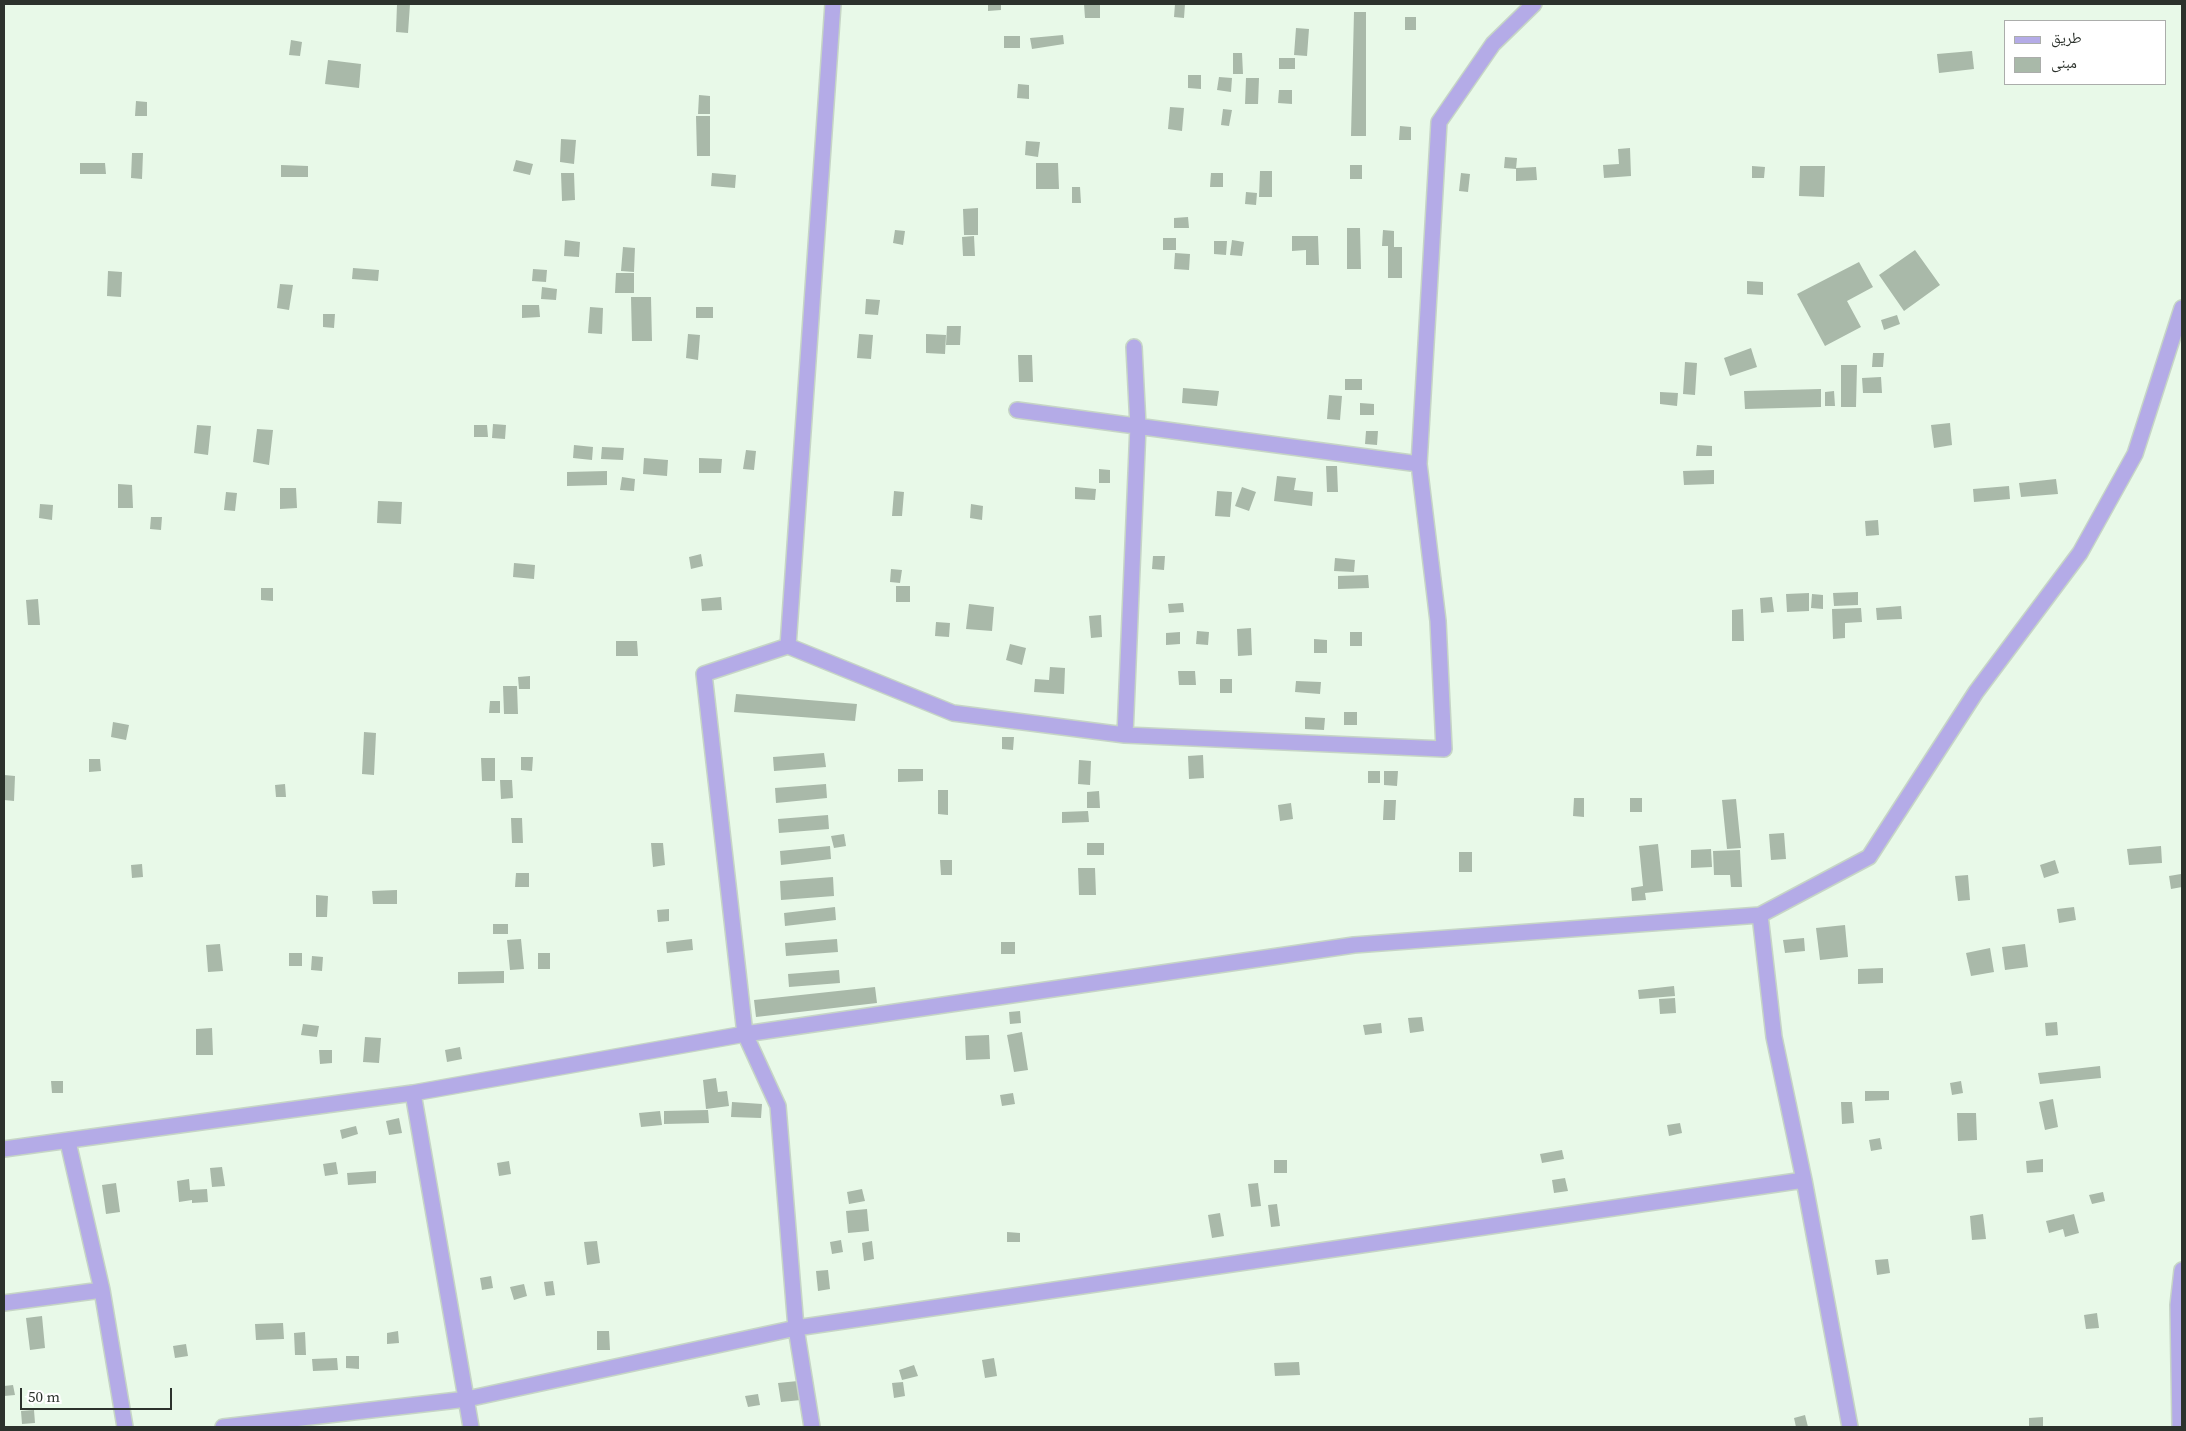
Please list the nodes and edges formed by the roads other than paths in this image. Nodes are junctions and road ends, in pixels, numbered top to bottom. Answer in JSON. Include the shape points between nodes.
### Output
{"nodes":[{"id":1,"x":833,"y":4,"type":"edge"},
{"id":2,"x":1534,"y":4,"type":"edge"},
{"id":3,"x":2182,"y":308,"type":"edge"},
{"id":4,"x":1134,"y":347,"type":"dead end"},
{"id":5,"x":1017,"y":410,"type":"dead end"},
{"id":6,"x":1138,"y":426,"type":"junction"},
{"id":7,"x":1419,"y":464,"type":"junction"},
{"id":8,"x":788,"y":646,"type":"junction"},
{"id":9,"x":1125,"y":735,"type":"junction"},
{"id":10,"x":1760,"y":915,"type":"junction"},
{"id":11,"x":745,"y":1034,"type":"junction"},
{"id":12,"x":413,"y":1093,"type":"junction"},
{"id":13,"x":68,"y":1142,"type":"junction"},
{"id":14,"x":4,"y":1149,"type":"edge"},
{"id":15,"x":1804,"y":1180,"type":"junction"},
{"id":16,"x":2182,"y":1270,"type":"edge"},
{"id":17,"x":102,"y":1290,"type":"junction"},
{"id":18,"x":4,"y":1304,"type":"edge"},
{"id":19,"x":796,"y":1328,"type":"junction"},
{"id":20,"x":467,"y":1399,"type":"junction"},
{"id":21,"x":125,"y":1427,"type":"edge"},
{"id":22,"x":223,"y":1427,"type":"edge"},
{"id":23,"x":471,"y":1427,"type":"edge"},
{"id":24,"x":812,"y":1427,"type":"edge"},
{"id":25,"x":1850,"y":1427,"type":"edge"},
{"id":26,"x":2180,"y":1427,"type":"edge"}],
"edges":[{"from":1,"to":8,"type":"street"},
{"from":2,"to":7,"type":"street","via":[[1493,44],[1439,122]]},
{"from":3,"to":10,"type":"street","via":[[2136,454],[2080,553],[1976,692],[1869,857]]},
{"from":4,"to":6,"type":"street"},
{"from":5,"to":6,"type":"street"},
{"from":6,"to":7,"type":"street"},
{"from":6,"to":9,"type":"street"},
{"from":7,"to":9,"type":"street","via":[[1438,621],[1444,749]]},
{"from":8,"to":9,"type":"street","via":[[954,712]]},
{"from":8,"to":11,"type":"street","via":[[704,674]]},
{"from":10,"to":11,"type":"street","via":[[1354,945]]},
{"from":10,"to":15,"type":"street","via":[[1774,1037]]},
{"from":11,"to":12,"type":"street"},
{"from":11,"to":19,"type":"street","via":[[778,1106]]},
{"from":12,"to":13,"type":"street"},
{"from":12,"to":20,"type":"street"},
{"from":13,"to":14,"type":"street"},
{"from":13,"to":17,"type":"street"},
{"from":15,"to":19,"type":"street"},
{"from":15,"to":25,"type":"street"},
{"from":16,"to":26,"type":"street","via":[[2178,1306]]},
{"from":17,"to":18,"type":"street"},
{"from":17,"to":21,"type":"street"},
{"from":19,"to":20,"type":"street"},
{"from":19,"to":24,"type":"street"},
{"from":20,"to":22,"type":"street"},
{"from":20,"to":23,"type":"street"}]}
